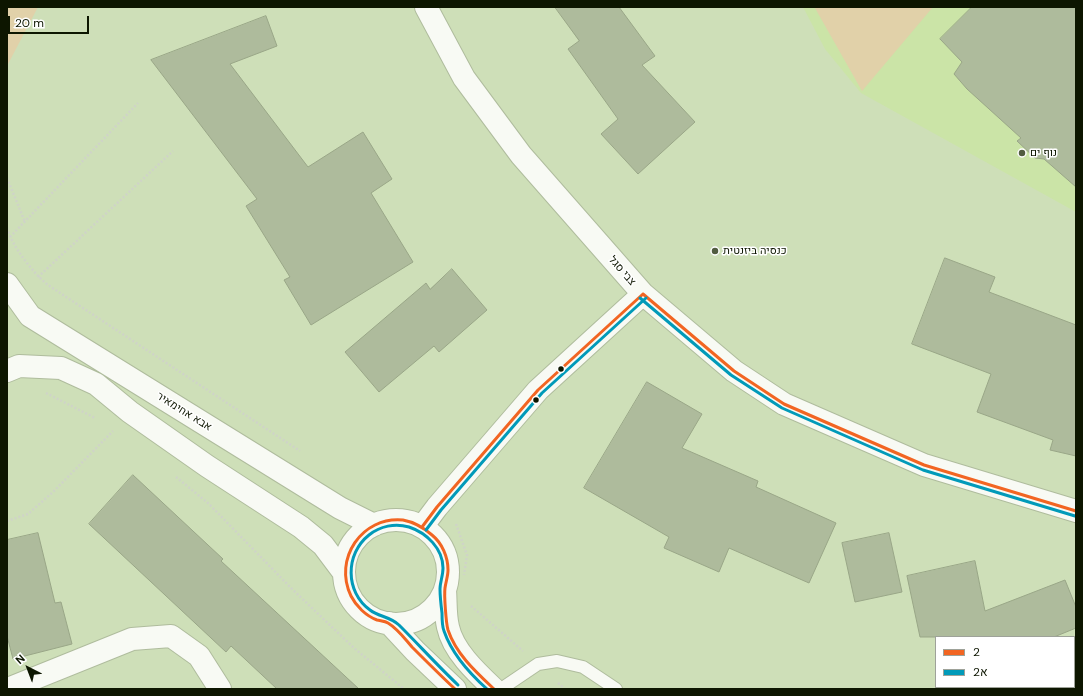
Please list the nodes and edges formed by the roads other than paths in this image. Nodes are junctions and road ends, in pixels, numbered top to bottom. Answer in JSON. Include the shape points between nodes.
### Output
{"nodes":[{"id":1,"x":426,"y":7,"type":"edge"},
{"id":2,"x":7,"y":284,"type":"edge"},
{"id":3,"x":642,"y":294,"type":"junction"},
{"id":4,"x":7,"y":371,"type":"edge"},
{"id":5,"x":1076,"y":511,"type":"edge"},
{"id":6,"x":374,"y":525,"type":"junction"},
{"id":7,"x":422,"y":527,"type":"junction"},
{"id":8,"x":344,"y":573,"type":"junction"},
{"id":9,"x":454,"y":585,"type":"junction"},
{"id":10,"x":389,"y":623,"type":"junction"},
{"id":11,"x":8,"y":689,"type":"edge"},
{"id":12,"x":220,"y":689,"type":"edge"},
{"id":13,"x":455,"y":689,"type":"edge"},
{"id":14,"x":494,"y":689,"type":"edge"},
{"id":15,"x":500,"y":689,"type":"edge"},
{"id":16,"x":616,"y":689,"type":"edge"}],
"edges":[{"from":1,"to":3,"type":"street","name":"צבי סגל","via":[[464,78],[521,155]]},
{"from":2,"to":6,"type":"street","name":"אבא אחימאיר","via":[[30,316],[334,504]]},
{"from":3,"to":5,"type":"street","name":"צבי סגל","via":[[734,371],[784,404],[924,465]]},
{"from":3,"to":7,"type":"street","via":[[538,390]]},
{"from":4,"to":8,"type":"street","via":[[19,366],[61,368],[96,384],[130,412],[239,488],[301,527],[323,545]]},
{"from":6,"to":7,"type":"street","via":[[400,520],[410,521]]},
{"from":6,"to":8,"type":"street","via":[[361,534],[351,547]]},
{"from":7,"to":9,"type":"street","via":[[435,536],[444,551]]},
{"from":8,"to":10,"type":"street","via":[[351,598],[362,611],[376,620]]},
{"from":9,"to":10,"type":"street","via":[[433,609],[422,617],[409,622]]},
{"from":9,"to":14,"type":"street","via":[[448,628],[454,643],[468,664]]},
{"from":10,"to":13,"type":"street"},
{"from":11,"to":12,"type":"street","via":[[132,639],[171,636],[199,656]]},
{"from":15,"to":16,"type":"lane","via":[[538,664],[557,661],[583,667]]}]}
